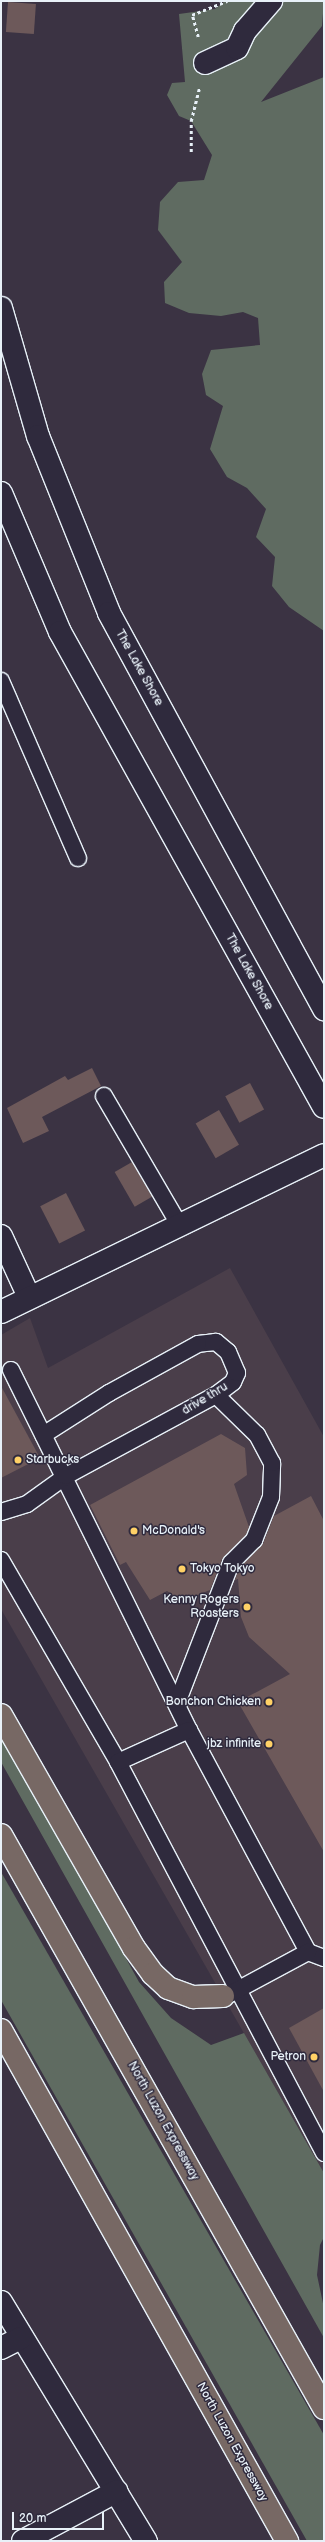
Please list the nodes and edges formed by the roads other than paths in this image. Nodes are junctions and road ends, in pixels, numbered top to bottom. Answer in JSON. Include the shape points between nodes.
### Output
{"nodes":[{"id":1,"x":271,"y":1,"type":"edge"},
{"id":2,"x":205,"y":63,"type":"dead end"},
{"id":3,"x":1,"y":308,"type":"edge"},
{"id":4,"x":1,"y":493,"type":"edge"},
{"id":5,"x":1,"y":681,"type":"edge"},
{"id":6,"x":78,"y":858,"type":"dead end"},
{"id":7,"x":324,"y":1009,"type":"edge"},
{"id":8,"x":104,"y":1096,"type":"dead end"},
{"id":9,"x":324,"y":1107,"type":"edge"},
{"id":10,"x":324,"y":1155,"type":"edge"},
{"id":11,"x":180,"y":1226,"type":"junction"},
{"id":12,"x":1,"y":1236,"type":"edge"},
{"id":13,"x":29,"y":1297,"type":"junction"},
{"id":14,"x":1,"y":1312,"type":"edge"},
{"id":15,"x":11,"y":1370,"type":"dead end"},
{"id":16,"x":216,"y":1395,"type":"junction"},
{"id":17,"x":43,"y":1435,"type":"junction"},
{"id":18,"x":66,"y":1476,"type":"junction"},
{"id":19,"x":1,"y":1512,"type":"edge"},
{"id":20,"x":1,"y":1560,"type":"edge"},
{"id":21,"x":177,"y":1703,"type":"junction"},
{"id":22,"x":1,"y":1715,"type":"edge"},
{"id":23,"x":189,"y":1730,"type":"junction"},
{"id":24,"x":118,"y":1762,"type":"junction"},
{"id":25,"x":1,"y":1835,"type":"edge"},
{"id":26,"x":308,"y":1952,"type":"junction"},
{"id":27,"x":324,"y":1958,"type":"edge"},
{"id":28,"x":230,"y":1994,"type":"junction"},
{"id":29,"x":1,"y":2030,"type":"edge"},
{"id":30,"x":324,"y":2154,"type":"edge"},
{"id":31,"x":1,"y":2302,"type":"edge"},
{"id":32,"x":21,"y":2338,"type":"junction"},
{"id":33,"x":1,"y":2348,"type":"edge"},
{"id":34,"x":324,"y":2408,"type":"edge"},
{"id":35,"x":117,"y":2491,"type":"junction"},
{"id":36,"x":24,"y":2541,"type":"edge"},
{"id":37,"x":146,"y":2541,"type":"edge"},
{"id":38,"x":287,"y":2541,"type":"edge"}],
"edges":[{"from":1,"to":2,"type":"street","via":[[245,31],[237,48]]},
{"from":3,"to":7,"type":"street","name":"The Lake Shore","via":[[38,436],[109,613]]},
{"from":4,"to":9,"type":"street","name":"The Lake Shore","via":[[60,632]]},
{"from":5,"to":6,"type":"lane"},
{"from":8,"to":11,"type":"lane"},
{"from":10,"to":11,"type":"street"},
{"from":11,"to":13,"type":"street"},
{"from":12,"to":13,"type":"street"},
{"from":13,"to":14,"type":"street"},
{"from":15,"to":17,"type":"lane"},
{"from":16,"to":17,"type":"lane","name":"drive thru","via":[[232,1382],[237,1373],[228,1352],[216,1342],[198,1344],[172,1356]]},
{"from":16,"to":18,"type":"lane","name":"drive thru"},
{"from":16,"to":21,"type":"lane","via":[[257,1435],[272,1463],[271,1496],[254,1540],[231,1563]]},
{"from":17,"to":18,"type":"lane"},
{"from":18,"to":19,"type":"lane","name":"drive thru","via":[[27,1504]]},
{"from":18,"to":21,"type":"lane"},
{"from":20,"to":24,"type":"lane"},
{"from":21,"to":23,"type":"lane"},
{"from":22,"to":28,"type":"highway","via":[[130,1941],[153,1974],[168,1988],[193,1998]]},
{"from":23,"to":24,"type":"lane"},
{"from":23,"to":26,"type":"lane"},
{"from":24,"to":28,"type":"lane"},
{"from":25,"to":34,"type":"highway","name":"North Luzon Expressway"},
{"from":26,"to":27,"type":"lane"},
{"from":26,"to":28,"type":"lane"},
{"from":28,"to":30,"type":"lane"},
{"from":29,"to":38,"type":"highway","name":"North Luzon Expressway"},
{"from":31,"to":32,"type":"street"},
{"from":32,"to":33,"type":"street"},
{"from":32,"to":35,"type":"street"},
{"from":35,"to":36,"type":"street"},
{"from":35,"to":37,"type":"street"}]}
